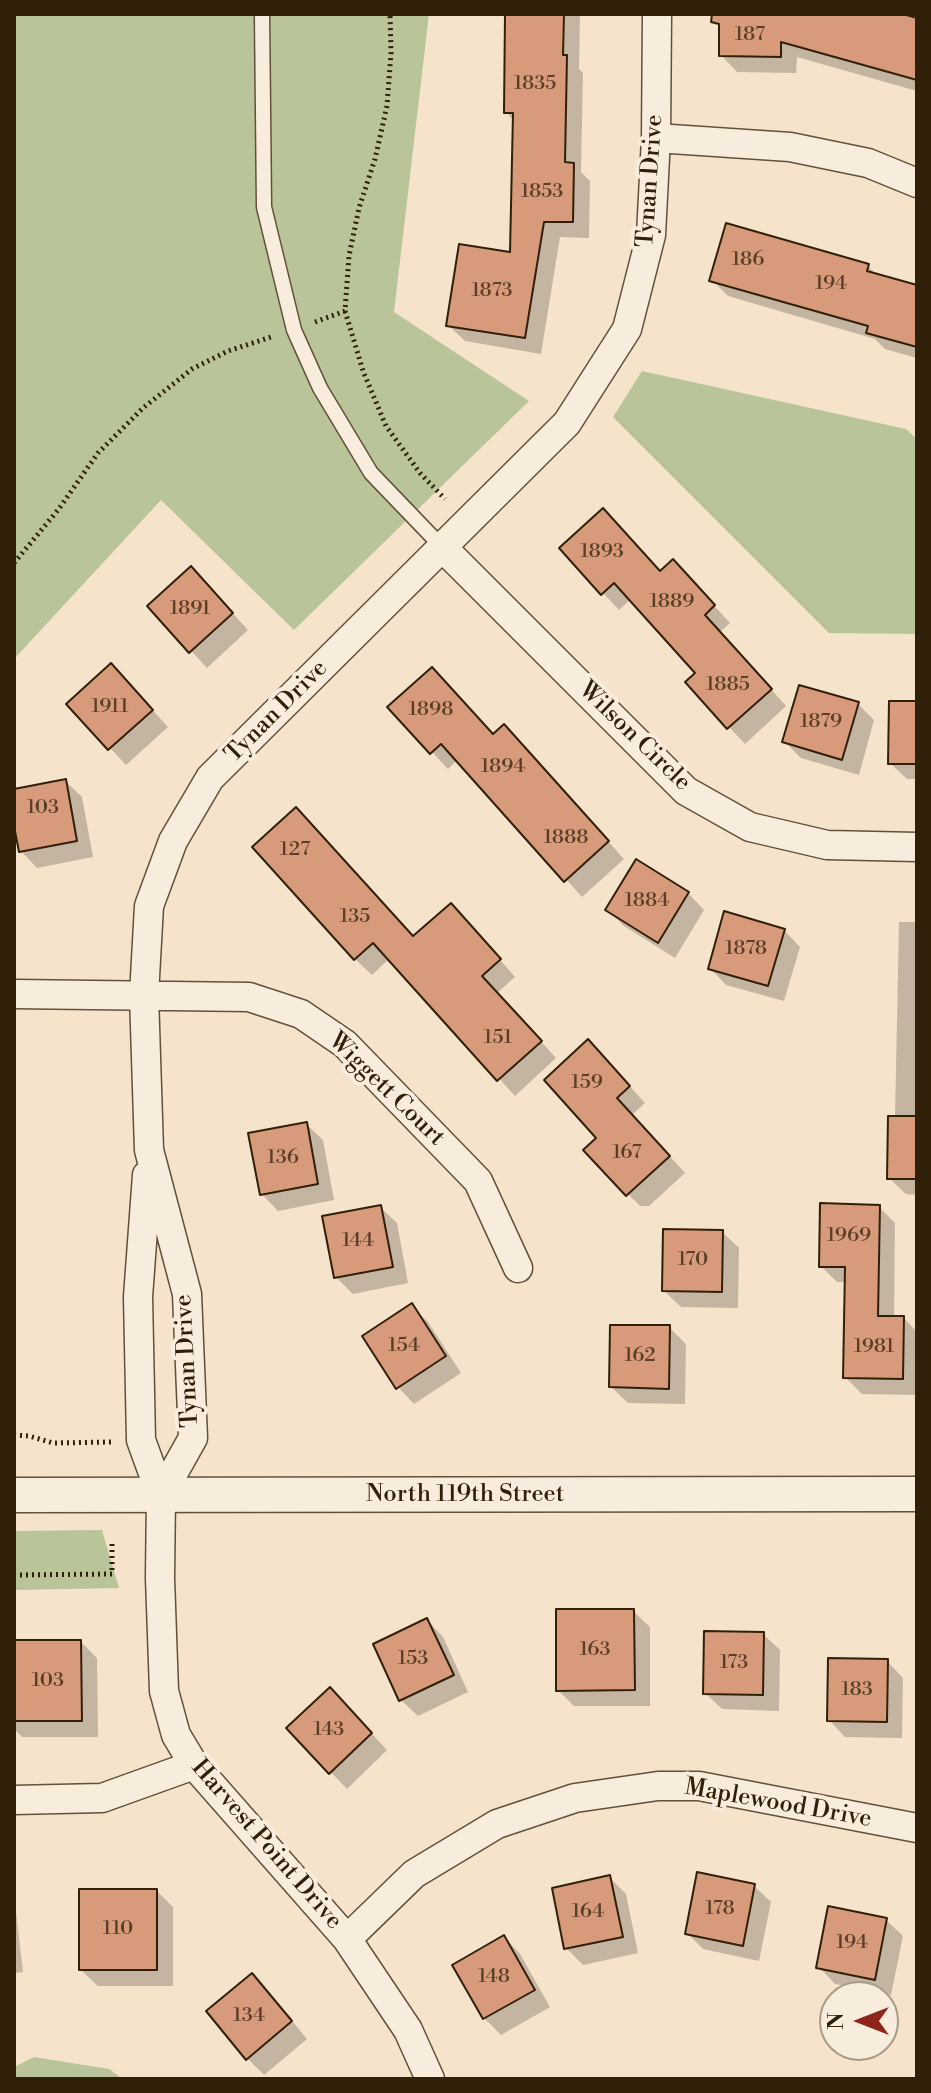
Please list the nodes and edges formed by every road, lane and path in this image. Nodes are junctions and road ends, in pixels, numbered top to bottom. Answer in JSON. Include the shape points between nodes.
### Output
{"nodes":[{"id":1,"x":262,"y":14,"type":"edge"},
{"id":2,"x":390,"y":14,"type":"edge"},
{"id":3,"x":657,"y":14,"type":"edge"},
{"id":4,"x":656,"y":138,"type":"junction"},
{"id":5,"x":917,"y":183,"type":"edge"},
{"id":6,"x":345,"y":311,"type":"junction"},
{"id":7,"x":294,"y":330,"type":"junction"},
{"id":8,"x":445,"y":499,"type":"dead end"},
{"id":9,"x":443,"y":548,"type":"junction"},
{"id":10,"x":14,"y":563,"type":"edge"},
{"id":11,"x":917,"y":847,"type":"edge"},
{"id":12,"x":14,"y":994,"type":"edge"},
{"id":13,"x":144,"y":995,"type":"junction"},
{"id":14,"x":149,"y":1150,"type":"junction"},
{"id":15,"x":518,"y":1268,"type":"dead end"},
{"id":16,"x":14,"y":1435,"type":"edge"},
{"id":17,"x":113,"y":1442,"type":"dead end"},
{"id":18,"x":917,"y":1494,"type":"edge"},
{"id":19,"x":14,"y":1495,"type":"edge"},
{"id":20,"x":161,"y":1495,"type":"junction"},
{"id":21,"x":112,"y":1544,"type":"dead end"},
{"id":22,"x":14,"y":1575,"type":"edge"},
{"id":23,"x":194,"y":1765,"type":"junction"},
{"id":24,"x":14,"y":1800,"type":"edge"},
{"id":25,"x":917,"y":1828,"type":"edge"},
{"id":26,"x":347,"y":1939,"type":"junction"},
{"id":27,"x":430,"y":2079,"type":"edge"}],
"edges":[{"from":1,"to":7,"type":"lane","via":[[264,207]]},
{"from":2,"to":6,"type":"path","via":[[387,106],[351,244]]},
{"from":3,"to":4,"type":"street","name":"Tynan Drive"},
{"from":4,"to":5,"type":"street","via":[[790,147],[868,163]]},
{"from":4,"to":9,"type":"street","name":"Tynan Drive","via":[[651,235],[627,329],[567,423]]},
{"from":6,"to":7,"type":"path"},
{"from":6,"to":8,"type":"path","via":[[386,426]]},
{"from":7,"to":9,"type":"lane","via":[[320,388],[371,473]]},
{"from":7,"to":10,"type":"path","via":[[192,369],[143,408],[98,453]]},
{"from":9,"to":11,"type":"street","name":"Wilson Circle","via":[[686,791],[750,827],[827,845]]},
{"from":9,"to":13,"type":"street","name":"Tynan Drive","via":[[210,778],[173,841],[149,906]]},
{"from":12,"to":13,"type":"street","name":"Wiggett Court"},
{"from":13,"to":14,"type":"street","name":"Tynan Drive"},
{"from":13,"to":15,"type":"street","name":"Wiggett Court","via":[[249,997],[301,1014],[345,1044],[478,1181]]},
{"from":14,"to":20,"type":"street","via":[[138,1297],[141,1440]]},
{"from":14,"to":20,"type":"street","name":"Tynan Drive","via":[[187,1294],[193,1438]]},
{"from":16,"to":17,"type":"path","via":[[53,1443]]},
{"from":18,"to":20,"type":"street","name":"North 119th Street"},
{"from":19,"to":20,"type":"street","name":"North 119th Street"},
{"from":20,"to":23,"type":"street","name":"Harvest Point Drive","via":[[164,1691],[176,1735]]},
{"from":21,"to":22,"type":"path","via":[[112,1574]]},
{"from":23,"to":24,"type":"street","via":[[102,1798]]},
{"from":23,"to":26,"type":"street","name":"Harvest Point Drive"},
{"from":25,"to":26,"type":"street","name":"Maplewood Drive","via":[[699,1786],[575,1798],[497,1824],[414,1874]]},
{"from":26,"to":27,"type":"street","name":"Harvest Point Drive","via":[[408,2030]]}]}
